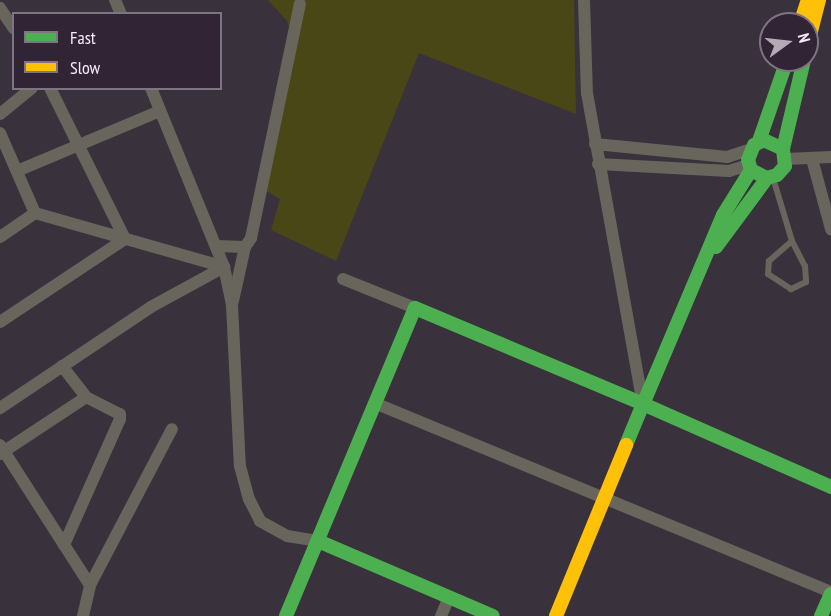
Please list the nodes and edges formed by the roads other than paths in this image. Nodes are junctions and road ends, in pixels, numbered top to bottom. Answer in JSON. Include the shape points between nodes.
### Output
{"nodes":[{"id":1,"x":584,"y":0,"type":"edge"},
{"id":2,"x":300,"y":4,"type":"dead end"},
{"id":3,"x":0,"y":8,"type":"edge"},
{"id":4,"x":12,"y":26,"type":"edge"},
{"id":5,"x":782,"y":72,"type":"edge"},
{"id":6,"x":801,"y":72,"type":"edge"},
{"id":7,"x":30,"y":90,"type":"edge"},
{"id":8,"x":51,"y":90,"type":"edge"},
{"id":9,"x":152,"y":90,"type":"edge"},
{"id":10,"x":160,"y":111,"type":"junction"},
{"id":11,"x":0,"y":114,"type":"edge"},
{"id":12,"x":1,"y":137,"type":"edge"},
{"id":13,"x":595,"y":144,"type":"junction"},
{"id":14,"x":78,"y":145,"type":"junction"},
{"id":15,"x":755,"y":145,"type":"junction"},
{"id":16,"x":831,"y":157,"type":"edge"},
{"id":17,"x":812,"y":159,"type":"junction"},
{"id":18,"x":598,"y":164,"type":"junction"},
{"id":19,"x":778,"y":167,"type":"junction"},
{"id":20,"x":750,"y":168,"type":"junction"},
{"id":21,"x":16,"y":171,"type":"junction"},
{"id":22,"x":34,"y":213,"type":"junction"},
{"id":23,"x":831,"y":230,"type":"edge"},
{"id":24,"x":0,"y":237,"type":"edge"},
{"id":25,"x":125,"y":239,"type":"junction"},
{"id":26,"x":792,"y":240,"type":"junction"},
{"id":27,"x":216,"y":246,"type":"junction"},
{"id":28,"x":245,"y":247,"type":"junction"},
{"id":29,"x":709,"y":255,"type":"junction"},
{"id":30,"x":224,"y":267,"type":"junction"},
{"id":31,"x":343,"y":279,"type":"dead end"},
{"id":32,"x":232,"y":305,"type":"junction"},
{"id":33,"x":415,"y":308,"type":"junction"},
{"id":34,"x":0,"y":322,"type":"edge"},
{"id":35,"x":62,"y":366,"type":"junction"},
{"id":36,"x":86,"y":397,"type":"junction"},
{"id":37,"x":377,"y":404,"type":"junction"},
{"id":38,"x":643,"y":404,"type":"junction"},
{"id":39,"x":0,"y":408,"type":"edge"},
{"id":40,"x":171,"y":429,"type":"dead end"},
{"id":41,"x":1,"y":450,"type":"edge"},
{"id":42,"x":831,"y":487,"type":"edge"},
{"id":43,"x":606,"y":499,"type":"junction"},
{"id":44,"x":318,"y":541,"type":"junction"},
{"id":45,"x":64,"y":545,"type":"junction"},
{"id":46,"x":90,"y":585,"type":"junction"},
{"id":47,"x":831,"y":593,"type":"edge"},
{"id":48,"x":449,"y":597,"type":"junction"},
{"id":49,"x":84,"y":616,"type":"edge"},
{"id":50,"x":286,"y":616,"type":"edge"},
{"id":51,"x":441,"y":616,"type":"edge"},
{"id":52,"x":493,"y":616,"type":"edge"},
{"id":53,"x":556,"y":616,"type":"edge"},
{"id":54,"x":821,"y":616,"type":"edge"}],
"edges":[{"from":1,"to":13,"type":"street","via":[[587,93]]},
{"from":2,"to":28,"type":"street","via":[[251,238]]},
{"from":3,"to":4,"type":"street"},
{"from":5,"to":15,"type":"street"},
{"from":6,"to":19,"type":"street"},
{"from":7,"to":11,"type":"street"},
{"from":8,"to":14,"type":"street"},
{"from":9,"to":10,"type":"street"},
{"from":10,"to":14,"type":"street"},
{"from":10,"to":27,"type":"street"},
{"from":12,"to":21,"type":"street"},
{"from":13,"to":15,"type":"street","via":[[728,157]]},
{"from":13,"to":18,"type":"street"},
{"from":14,"to":21,"type":"street"},
{"from":14,"to":25,"type":"street"},
{"from":15,"to":19,"type":"street","via":[[775,142]]},
{"from":15,"to":20,"type":"street"},
{"from":16,"to":17,"type":"street"},
{"from":17,"to":19,"type":"street"},
{"from":17,"to":23,"type":"street"},
{"from":18,"to":20,"type":"street","via":[[729,171]]},
{"from":18,"to":38,"type":"street"},
{"from":19,"to":20,"type":"street"},
{"from":19,"to":26,"type":"lane"},
{"from":19,"to":29,"type":"street"},
{"from":20,"to":29,"type":"street","via":[[723,215]]},
{"from":21,"to":22,"type":"street"},
{"from":22,"to":24,"type":"street"},
{"from":22,"to":25,"type":"street"},
{"from":25,"to":30,"type":"street"},
{"from":25,"to":34,"type":"street"},
{"from":26,"to":26,"type":"lane","via":[[805,266],[806,282],[791,289],[768,274],[769,261]]},
{"from":27,"to":28,"type":"street"},
{"from":27,"to":30,"type":"street"},
{"from":28,"to":32,"type":"street"},
{"from":29,"to":38,"type":"street"},
{"from":30,"to":32,"type":"street"},
{"from":30,"to":35,"type":"street","via":[[151,307]]},
{"from":31,"to":33,"type":"street"},
{"from":32,"to":44,"type":"street","via":[[240,466],[249,499],[260,521],[287,536]]},
{"from":33,"to":37,"type":"street"},
{"from":33,"to":38,"type":"street"},
{"from":35,"to":36,"type":"street"},
{"from":35,"to":39,"type":"street"},
{"from":36,"to":41,"type":"street"},
{"from":36,"to":45,"type":"street","via":[[120,414],[120,419]]},
{"from":37,"to":43,"type":"street"},
{"from":37,"to":44,"type":"street"},
{"from":38,"to":42,"type":"street"},
{"from":38,"to":43,"type":"street"},
{"from":40,"to":46,"type":"street"},
{"from":41,"to":45,"type":"street"},
{"from":43,"to":47,"type":"street"},
{"from":43,"to":53,"type":"street"},
{"from":44,"to":48,"type":"street"},
{"from":44,"to":50,"type":"street"},
{"from":45,"to":46,"type":"street"},
{"from":46,"to":49,"type":"street"},
{"from":47,"to":54,"type":"street"},
{"from":48,"to":51,"type":"street"},
{"from":48,"to":52,"type":"street"}]}
